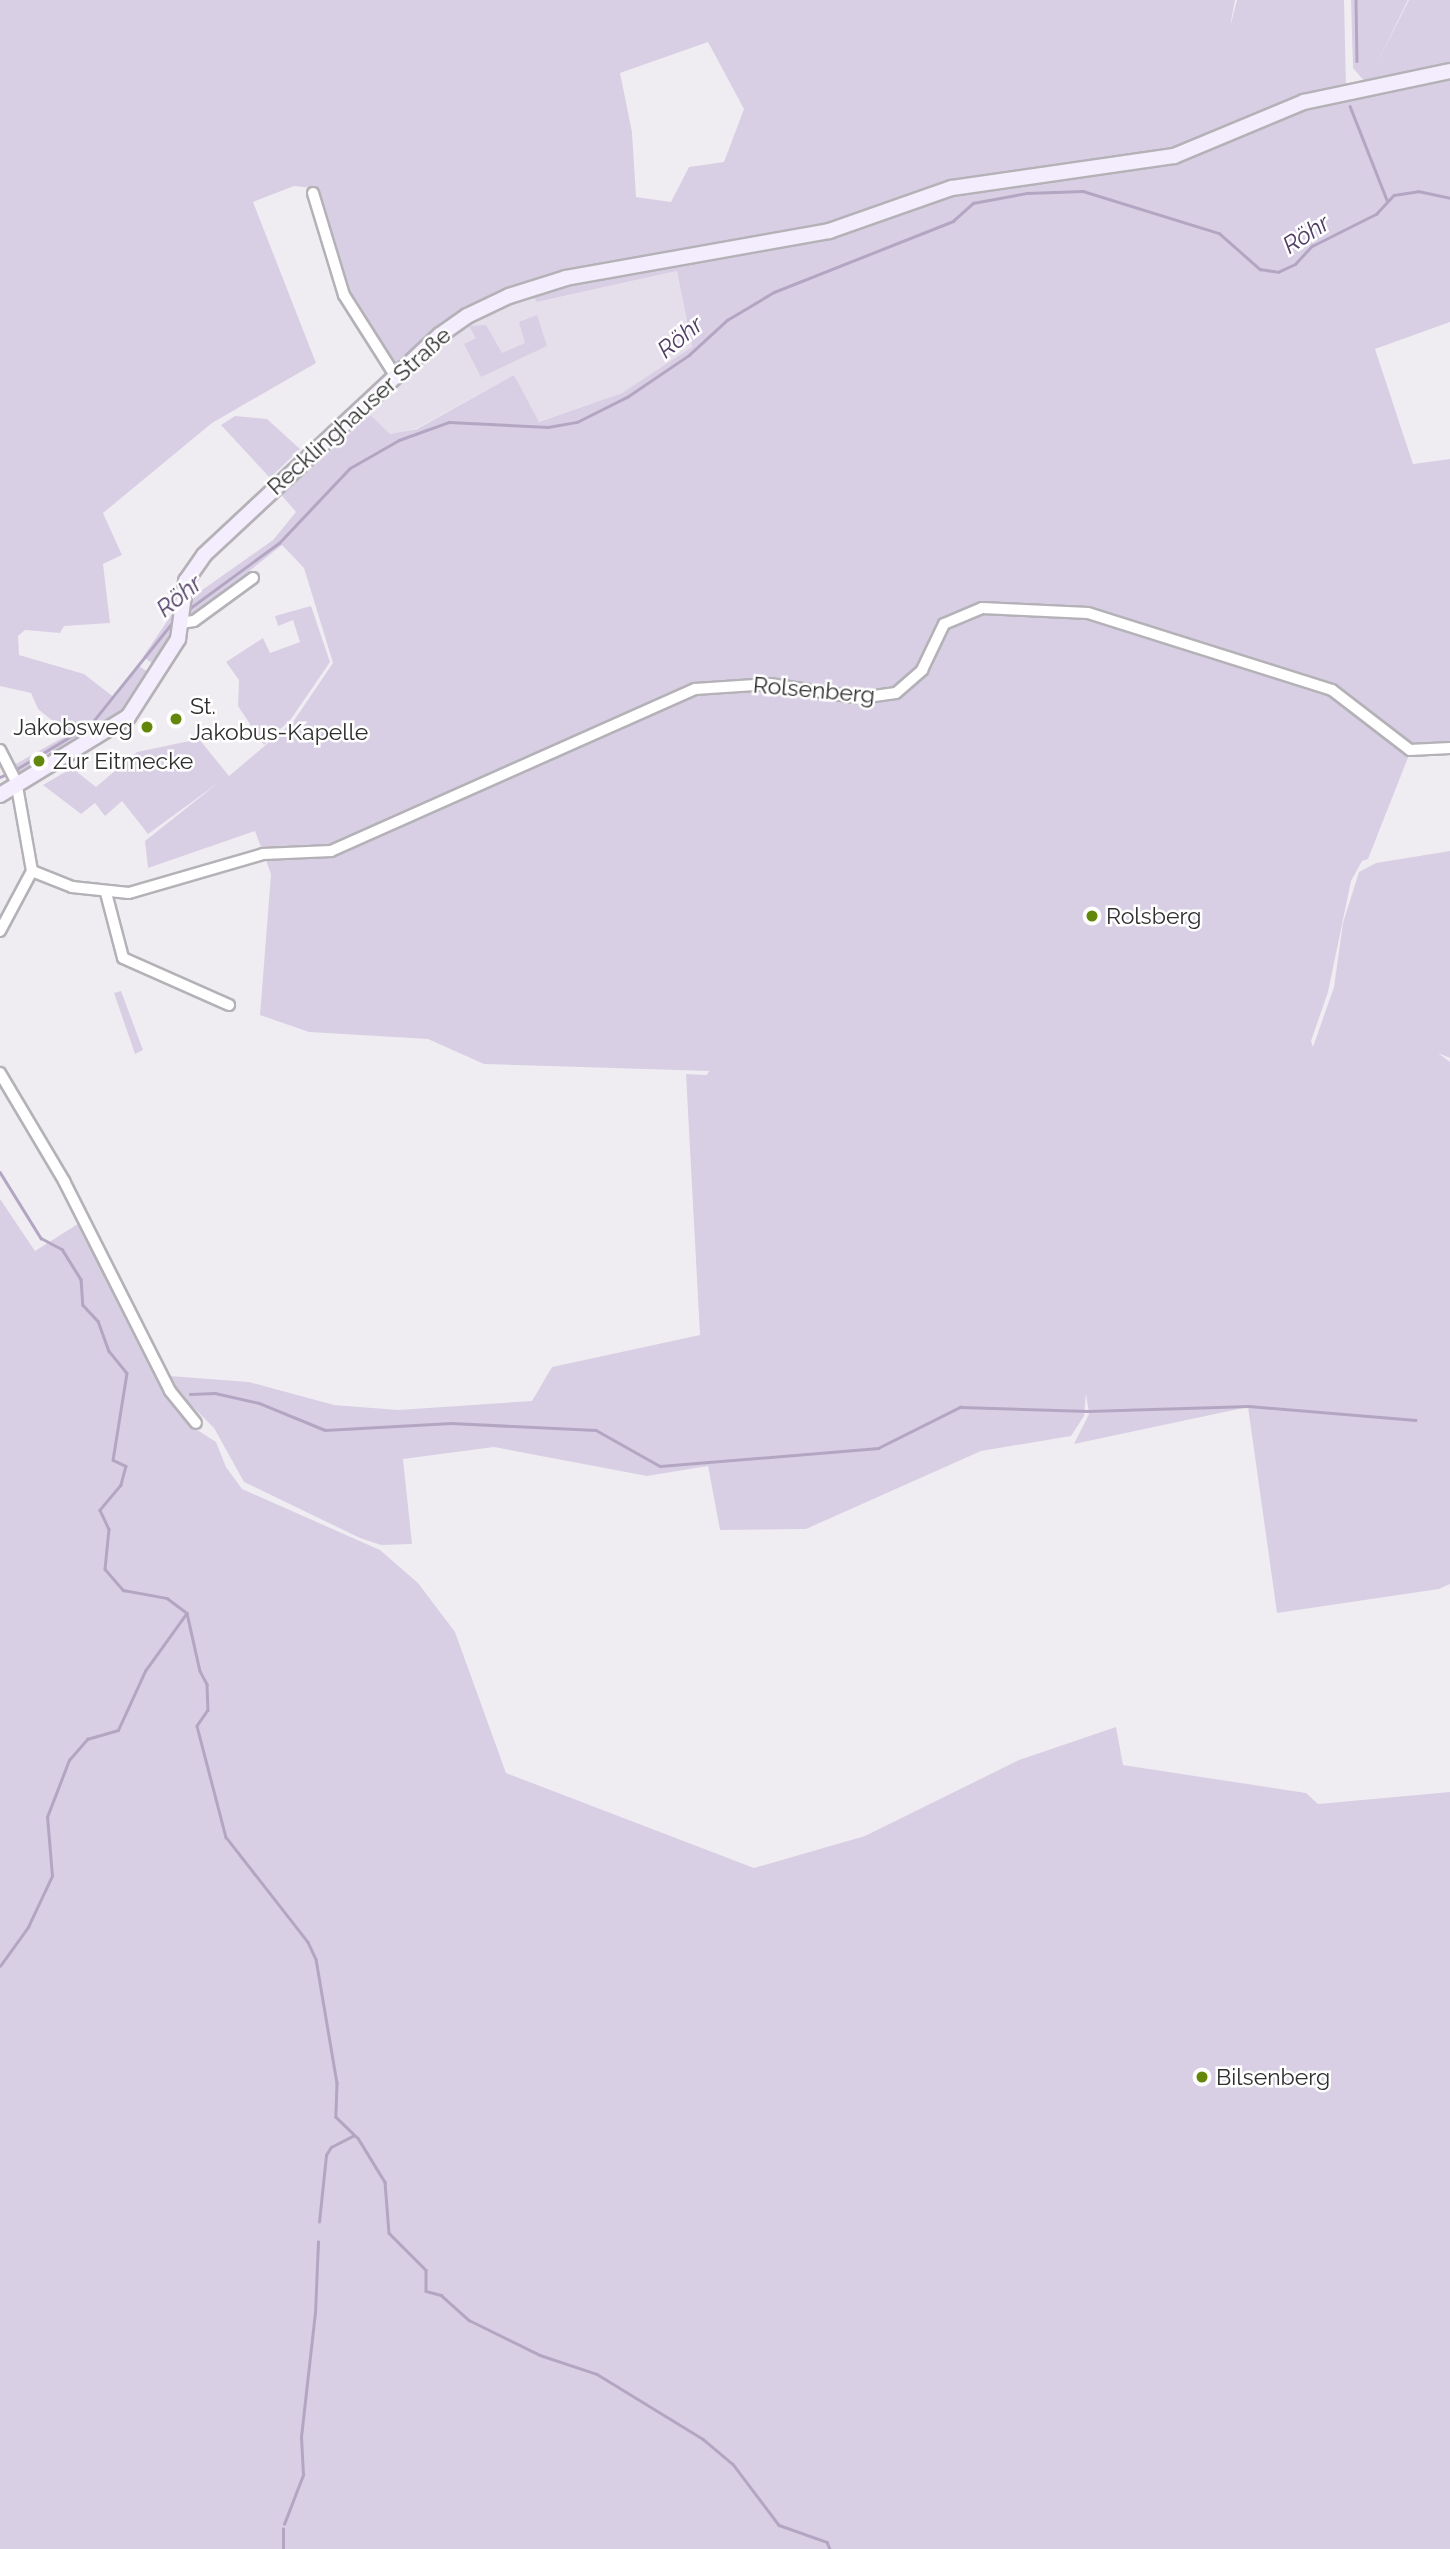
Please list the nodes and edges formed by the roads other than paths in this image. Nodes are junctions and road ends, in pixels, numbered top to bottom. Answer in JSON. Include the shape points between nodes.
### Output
{"nodes":[{"id":1,"x":1450,"y":72,"type":"edge"},
{"id":2,"x":313,"y":192,"type":"dead end"},
{"id":3,"x":396,"y":377,"type":"junction"},
{"id":4,"x":253,"y":578,"type":"dead end"},
{"id":5,"x":181,"y":622,"type":"junction"},
{"id":6,"x":1450,"y":748,"type":"edge"},
{"id":7,"x":0,"y":750,"type":"edge"},
{"id":8,"x":17,"y":783,"type":"junction"},
{"id":9,"x":0,"y":795,"type":"edge"},
{"id":10,"x":32,"y":870,"type":"junction"},
{"id":11,"x":106,"y":893,"type":"junction"},
{"id":12,"x":0,"y":931,"type":"edge"},
{"id":13,"x":229,"y":1005,"type":"dead end"},
{"id":14,"x":0,"y":1073,"type":"edge"},
{"id":15,"x":196,"y":1423,"type":"dead end"}],
"edges":[{"from":1,"to":3,"type":"main road","name":"Recklinghauser Straße","via":[[1304,102],[1174,156],[952,188],[829,231],[601,270],[509,296],[467,316]]},
{"from":2,"to":3,"type":"street","via":[[344,295]]},
{"from":3,"to":5,"type":"main road","name":"Recklinghauser Straße","via":[[215,542],[187,581]]},
{"from":4,"to":5,"type":"street","via":[[194,621]]},
{"from":5,"to":8,"type":"main road","name":"Recklinghauser Straße","via":[[169,654],[122,723]]},
{"from":6,"to":11,"type":"street","name":"Rolsenberg","via":[[1410,750],[1332,690],[1088,613],[982,608],[944,624],[919,675],[896,693],[860,698],[770,684],[695,690],[331,851],[262,854],[135,892]]},
{"from":7,"to":8,"type":"street"},
{"from":8,"to":9,"type":"main road","name":"Recklinghauser Straße"},
{"from":8,"to":10,"type":"street"},
{"from":10,"to":11,"type":"street","name":"Rolsenberg","via":[[59,884]]},
{"from":10,"to":12,"type":"street"},
{"from":11,"to":13,"type":"street","via":[[123,958]]},
{"from":14,"to":15,"type":"street","via":[[84,1219],[170,1391]]}]}
